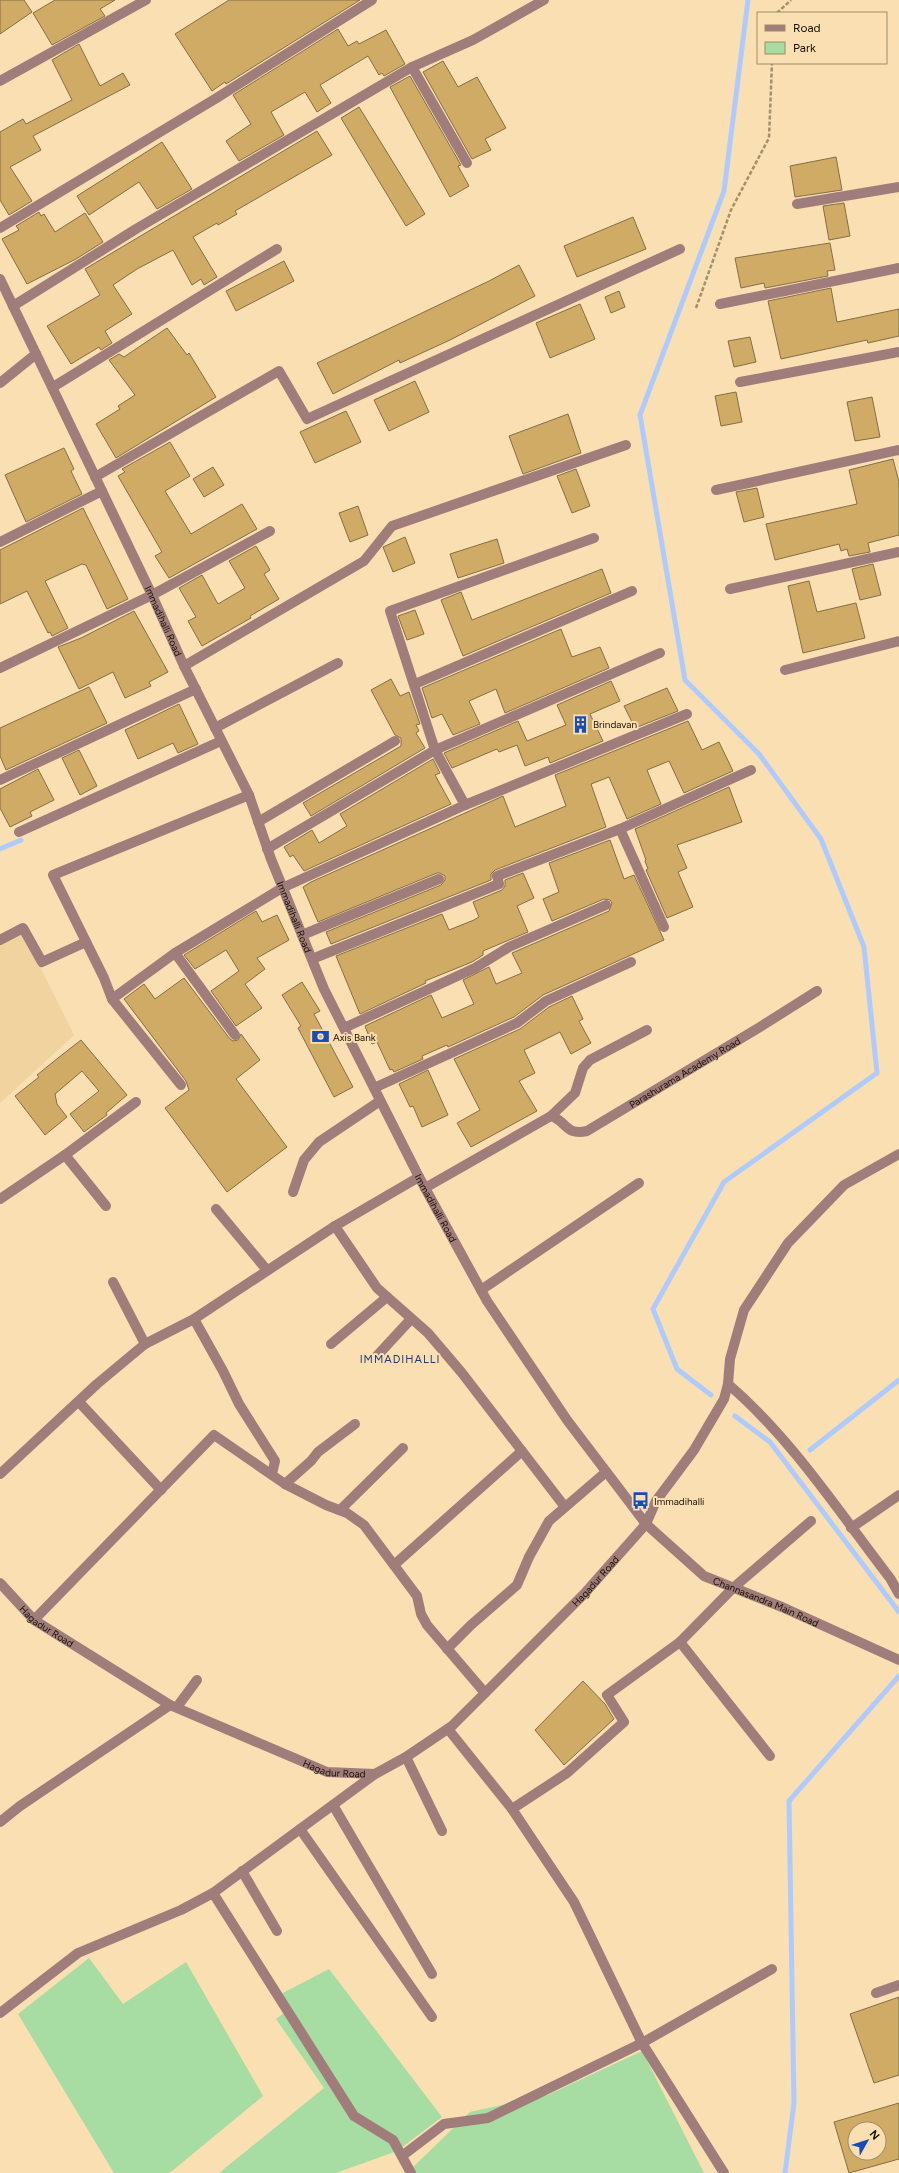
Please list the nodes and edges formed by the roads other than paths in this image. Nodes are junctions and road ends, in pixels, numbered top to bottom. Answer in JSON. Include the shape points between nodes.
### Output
{"nodes":[{"id":1,"x":146,"y":0,"type":"edge"},
{"id":2,"x":372,"y":0,"type":"edge"},
{"id":3,"x":544,"y":0,"type":"edge"},
{"id":4,"x":412,"y":67,"type":"junction"},
{"id":5,"x":0,"y":81,"type":"edge"},
{"id":6,"x":468,"y":163,"type":"dead end"},
{"id":7,"x":899,"y":187,"type":"edge"},
{"id":8,"x":797,"y":204,"type":"dead end"},
{"id":9,"x":0,"y":228,"type":"edge"},
{"id":10,"x":277,"y":249,"type":"dead end"},
{"id":11,"x":680,"y":250,"type":"dead end"},
{"id":12,"x":899,"y":268,"type":"edge"},
{"id":13,"x":0,"y":279,"type":"edge"},
{"id":14,"x":720,"y":304,"type":"dead end"},
{"id":15,"x":13,"y":306,"type":"junction"},
{"id":16,"x":899,"y":352,"type":"edge"},
{"id":17,"x":36,"y":354,"type":"junction"},
{"id":18,"x":740,"y":382,"type":"dead end"},
{"id":19,"x":0,"y":383,"type":"edge"},
{"id":20,"x":52,"y":387,"type":"junction"},
{"id":21,"x":626,"y":445,"type":"dead end"},
{"id":22,"x":899,"y":450,"type":"edge"},
{"id":23,"x":96,"y":477,"type":"junction"},
{"id":24,"x":716,"y":490,"type":"dead end"},
{"id":25,"x":102,"y":491,"type":"junction"},
{"id":26,"x":270,"y":531,"type":"dead end"},
{"id":27,"x":594,"y":538,"type":"dead end"},
{"id":28,"x":0,"y":542,"type":"edge"},
{"id":29,"x":899,"y":552,"type":"edge"},
{"id":30,"x":730,"y":589,"type":"dead end"},
{"id":31,"x":632,"y":591,"type":"dead end"},
{"id":32,"x":152,"y":595,"type":"junction"},
{"id":33,"x":899,"y":641,"type":"edge"},
{"id":34,"x":660,"y":653,"type":"dead end"},
{"id":35,"x":338,"y":663,"type":"dead end"},
{"id":36,"x":184,"y":666,"type":"junction"},
{"id":37,"x":0,"y":668,"type":"edge"},
{"id":38,"x":785,"y":670,"type":"dead end"},
{"id":39,"x":415,"y":684,"type":"junction"},
{"id":40,"x":196,"y":689,"type":"junction"},
{"id":41,"x":687,"y":714,"type":"dead end"},
{"id":42,"x":215,"y":728,"type":"junction"},
{"id":43,"x":221,"y":741,"type":"junction"},
{"id":44,"x":395,"y":741,"type":"dead end"},
{"id":45,"x":435,"y":750,"type":"junction"},
{"id":46,"x":751,"y":770,"type":"dead end"},
{"id":47,"x":0,"y":780,"type":"edge"},
{"id":48,"x":249,"y":795,"type":"junction"},
{"id":49,"x":465,"y":805,"type":"junction"},
{"id":50,"x":258,"y":822,"type":"junction"},
{"id":51,"x":620,"y":829,"type":"junction"},
{"id":52,"x":18,"y":832,"type":"dead end"},
{"id":53,"x":267,"y":849,"type":"junction"},
{"id":54,"x":439,"y":879,"type":"dead end"},
{"id":55,"x":282,"y":888,"type":"junction"},
{"id":56,"x":606,"y":905,"type":"dead end"},
{"id":57,"x":664,"y":927,"type":"dead end"},
{"id":58,"x":302,"y":935,"type":"junction"},
{"id":59,"x":0,"y":940,"type":"edge"},
{"id":60,"x":86,"y":942,"type":"junction"},
{"id":61,"x":175,"y":953,"type":"junction"},
{"id":62,"x":312,"y":959,"type":"junction"},
{"id":63,"x":630,"y":962,"type":"dead end"},
{"id":64,"x":817,"y":991,"type":"dead end"},
{"id":65,"x":112,"y":999,"type":"junction"},
{"id":66,"x":344,"y":1028,"type":"junction"},
{"id":67,"x":646,"y":1030,"type":"dead end"},
{"id":68,"x":235,"y":1035,"type":"dead end"},
{"id":69,"x":181,"y":1085,"type":"dead end"},
{"id":70,"x":374,"y":1088,"type":"junction"},
{"id":71,"x":380,"y":1101,"type":"junction"},
{"id":72,"x":136,"y":1102,"type":"dead end"},
{"id":73,"x":551,"y":1116,"type":"junction"},
{"id":74,"x":899,"y":1154,"type":"edge"},
{"id":75,"x":65,"y":1155,"type":"junction"},
{"id":76,"x":419,"y":1177,"type":"junction"},
{"id":77,"x":639,"y":1183,"type":"dead end"},
{"id":78,"x":425,"y":1188,"type":"junction"},
{"id":79,"x":293,"y":1192,"type":"dead end"},
{"id":80,"x":0,"y":1199,"type":"edge"},
{"id":81,"x":106,"y":1206,"type":"dead end"},
{"id":82,"x":216,"y":1209,"type":"dead end"},
{"id":83,"x":335,"y":1226,"type":"junction"},
{"id":84,"x":266,"y":1269,"type":"junction"},
{"id":85,"x":113,"y":1282,"type":"dead end"},
{"id":86,"x":480,"y":1290,"type":"junction"},
{"id":87,"x":387,"y":1297,"type":"junction"},
{"id":88,"x":194,"y":1319,"type":"junction"},
{"id":89,"x":411,"y":1319,"type":"junction"},
{"id":90,"x":145,"y":1344,"type":"junction"},
{"id":91,"x":331,"y":1344,"type":"dead end"},
{"id":92,"x":375,"y":1358,"type":"dead end"},
{"id":93,"x":728,"y":1384,"type":"junction"},
{"id":94,"x":79,"y":1402,"type":"junction"},
{"id":95,"x":355,"y":1424,"type":"dead end"},
{"id":96,"x":403,"y":1448,"type":"dead end"},
{"id":97,"x":522,"y":1451,"type":"junction"},
{"id":98,"x":606,"y":1472,"type":"junction"},
{"id":99,"x":0,"y":1474,"type":"edge"},
{"id":100,"x":272,"y":1474,"type":"junction"},
{"id":101,"x":285,"y":1484,"type":"junction"},
{"id":102,"x":161,"y":1490,"type":"junction"},
{"id":103,"x":899,"y":1495,"type":"edge"},
{"id":104,"x":565,"y":1507,"type":"junction"},
{"id":105,"x":340,"y":1510,"type":"junction"},
{"id":106,"x":811,"y":1521,"type":"dead end"},
{"id":107,"x":646,"y":1524,"type":"junction"},
{"id":108,"x":852,"y":1528,"type":"junction"},
{"id":109,"x":394,"y":1566,"type":"junction"},
{"id":110,"x":0,"y":1583,"type":"edge"},
{"id":111,"x":733,"y":1588,"type":"junction"},
{"id":112,"x":899,"y":1593,"type":"edge"},
{"id":113,"x":34,"y":1620,"type":"junction"},
{"id":114,"x":680,"y":1642,"type":"junction"},
{"id":115,"x":447,"y":1649,"type":"junction"},
{"id":116,"x":899,"y":1660,"type":"edge"},
{"id":117,"x":198,"y":1680,"type":"dead end"},
{"id":118,"x":485,"y":1693,"type":"junction"},
{"id":119,"x":174,"y":1706,"type":"junction"},
{"id":120,"x":448,"y":1729,"type":"junction"},
{"id":121,"x":770,"y":1756,"type":"dead end"},
{"id":122,"x":406,"y":1757,"type":"junction"},
{"id":123,"x":375,"y":1774,"type":"junction"},
{"id":124,"x":333,"y":1805,"type":"junction"},
{"id":125,"x":512,"y":1809,"type":"junction"},
{"id":126,"x":0,"y":1822,"type":"edge"},
{"id":127,"x":300,"y":1829,"type":"junction"},
{"id":128,"x":442,"y":1831,"type":"dead end"},
{"id":129,"x":242,"y":1871,"type":"junction"},
{"id":130,"x":213,"y":1892,"type":"junction"},
{"id":131,"x":277,"y":1931,"type":"dead end"},
{"id":132,"x":772,"y":1970,"type":"dead end"},
{"id":133,"x":432,"y":1974,"type":"dead end"},
{"id":134,"x":899,"y":1984,"type":"edge"},
{"id":135,"x":876,"y":1993,"type":"dead end"},
{"id":136,"x":0,"y":2013,"type":"edge"},
{"id":137,"x":432,"y":2017,"type":"dead end"},
{"id":138,"x":642,"y":2043,"type":"junction"},
{"id":139,"x":402,"y":2156,"type":"junction"},
{"id":140,"x":411,"y":2173,"type":"edge"},
{"id":141,"x":724,"y":2173,"type":"edge"}],
"edges":[{"from":1,"to":5,"type":"street"},
{"from":2,"to":9,"type":"street","via":[[215,99]]},
{"from":3,"to":4,"type":"street","via":[[473,40]]},
{"from":4,"to":6,"type":"street"},
{"from":4,"to":15,"type":"street","via":[[136,229]]},
{"from":7,"to":8,"type":"street"},
{"from":10,"to":20,"type":"street"},
{"from":11,"to":23,"type":"street","via":[[307,419],[279,371]]},
{"from":12,"to":14,"type":"street"},
{"from":13,"to":15,"type":"street","name":"Immadihalli Road"},
{"from":15,"to":17,"type":"street","name":"Immadihalli Road"},
{"from":16,"to":18,"type":"street"},
{"from":17,"to":19,"type":"street"},
{"from":17,"to":20,"type":"street","name":"Immadihalli Road"},
{"from":20,"to":23,"type":"street","name":"Immadihalli Road"},
{"from":21,"to":36,"type":"street","via":[[392,526],[364,561]]},
{"from":22,"to":24,"type":"street"},
{"from":23,"to":25,"type":"street","name":"Immadihalli Road"},
{"from":25,"to":28,"type":"street"},
{"from":25,"to":32,"type":"street","name":"Immadihalli Road"},
{"from":26,"to":32,"type":"street"},
{"from":27,"to":39,"type":"street","via":[[390,611]]},
{"from":29,"to":30,"type":"street"},
{"from":31,"to":39,"type":"street"},
{"from":32,"to":36,"type":"street","name":"Immadihalli Road"},
{"from":32,"to":37,"type":"street"},
{"from":33,"to":38,"type":"street"},
{"from":34,"to":45,"type":"street"},
{"from":35,"to":42,"type":"street"},
{"from":36,"to":40,"type":"street","name":"Immadihalli Road"},
{"from":39,"to":45,"type":"street"},
{"from":40,"to":42,"type":"street","name":"Immadihalli Road"},
{"from":40,"to":47,"type":"street"},
{"from":41,"to":49,"type":"street"},
{"from":42,"to":43,"type":"street","name":"Immadihalli Road"},
{"from":43,"to":48,"type":"street","name":"Immadihalli Road"},
{"from":43,"to":52,"type":"street"},
{"from":44,"to":50,"type":"street"},
{"from":45,"to":49,"type":"street"},
{"from":45,"to":53,"type":"street"},
{"from":46,"to":51,"type":"street"},
{"from":48,"to":50,"type":"street","name":"Immadihalli Road"},
{"from":48,"to":60,"type":"street","via":[[53,875]]},
{"from":49,"to":55,"type":"street"},
{"from":50,"to":53,"type":"street","name":"Immadihalli Road"},
{"from":51,"to":57,"type":"street"},
{"from":51,"to":62,"type":"street","via":[[497,876],[499,884]]},
{"from":53,"to":55,"type":"street","name":"Immadihalli Road"},
{"from":54,"to":58,"type":"street"},
{"from":55,"to":58,"type":"street","name":"Immadihalli Road"},
{"from":55,"to":61,"type":"street"},
{"from":56,"to":66,"type":"street","via":[[509,947],[475,968]]},
{"from":58,"to":62,"type":"street","name":"Immadihalli Road"},
{"from":59,"to":60,"type":"street","via":[[23,928],[42,962]]},
{"from":60,"to":65,"type":"street"},
{"from":61,"to":65,"type":"street"},
{"from":61,"to":68,"type":"street"},
{"from":62,"to":66,"type":"street","name":"Immadihalli Road"},
{"from":63,"to":70,"type":"street","via":[[546,1001],[517,1023]]},
{"from":64,"to":73,"type":"street","name":"Parashurama Academy Road","via":[[587,1131],[571,1131],[560,1120]]},
{"from":65,"to":69,"type":"street"},
{"from":66,"to":70,"type":"street","name":"Immadihalli Road"},
{"from":67,"to":73,"type":"street","via":[[590,1060],[583,1068],[575,1093]]},
{"from":70,"to":71,"type":"street","name":"Immadihalli Road"},
{"from":71,"to":76,"type":"street","name":"Immadihalli Road"},
{"from":71,"to":79,"type":"street","via":[[319,1142],[304,1160]]},
{"from":72,"to":75,"type":"street"},
{"from":73,"to":78,"type":"street"},
{"from":74,"to":93,"type":"street","name":"Hagadur Road","via":[[844,1185],[788,1243],[744,1310],[730,1359]]},
{"from":75,"to":80,"type":"street"},
{"from":75,"to":81,"type":"street"},
{"from":76,"to":78,"type":"street","name":"Immadihalli Road"},
{"from":76,"to":83,"type":"street"},
{"from":77,"to":86,"type":"street"},
{"from":78,"to":86,"type":"street","name":"Immadihalli Road"},
{"from":82,"to":84,"type":"street"},
{"from":83,"to":84,"type":"street"},
{"from":83,"to":87,"type":"street","via":[[377,1288]]},
{"from":84,"to":88,"type":"street"},
{"from":85,"to":90,"type":"street"},
{"from":86,"to":98,"type":"street","name":"Immadihalli Road","via":[[566,1420]]},
{"from":87,"to":89,"type":"street"},
{"from":87,"to":91,"type":"street"},
{"from":88,"to":90,"type":"street"},
{"from":88,"to":100,"type":"street","via":[[239,1404],[275,1461]]},
{"from":89,"to":92,"type":"street"},
{"from":89,"to":97,"type":"street","via":[[428,1333],[462,1373]]},
{"from":90,"to":94,"type":"street","via":[[96,1384]]},
{"from":93,"to":107,"type":"street","name":"Hagadur Road","via":[[724,1399],[694,1450],[656,1501]]},
{"from":93,"to":108,"type":"street","via":[[755,1408],[793,1451]]},
{"from":94,"to":99,"type":"street"},
{"from":94,"to":102,"type":"street"},
{"from":95,"to":101,"type":"street","via":[[318,1452]]},
{"from":96,"to":105,"type":"street"},
{"from":97,"to":104,"type":"street"},
{"from":97,"to":109,"type":"street"},
{"from":98,"to":104,"type":"street"},
{"from":98,"to":107,"type":"street","name":"Immadihalli Road"},
{"from":100,"to":101,"type":"street"},
{"from":100,"to":102,"type":"street","via":[[214,1435]]},
{"from":101,"to":105,"type":"street"},
{"from":102,"to":113,"type":"street"},
{"from":103,"to":108,"type":"street"},
{"from":104,"to":115,"type":"street","via":[[549,1521],[517,1585]]},
{"from":105,"to":109,"type":"street","via":[[364,1525]]},
{"from":106,"to":111,"type":"street"},
{"from":107,"to":111,"type":"street","name":"Channasandra Main Road","via":[[704,1576]]},
{"from":107,"to":118,"type":"street","name":"Hagadur Road","via":[[584,1594]]},
{"from":108,"to":112,"type":"street"},
{"from":109,"to":115,"type":"street","via":[[416,1596],[427,1625]]},
{"from":110,"to":113,"type":"street","name":"Hagadur Road"},
{"from":111,"to":114,"type":"street"},
{"from":111,"to":116,"type":"street","name":"Channasandra Main Road","via":[[782,1607]]},
{"from":113,"to":119,"type":"street","name":"Hagadur Road"},
{"from":114,"to":121,"type":"street"},
{"from":114,"to":125,"type":"street","via":[[607,1695],[624,1722],[567,1773]]},
{"from":115,"to":118,"type":"street"},
{"from":117,"to":119,"type":"street"},
{"from":118,"to":120,"type":"street","name":"Hagadur Road"},
{"from":119,"to":123,"type":"street","name":"Hagadur Road","via":[[327,1772]]},
{"from":119,"to":126,"type":"street","via":[[20,1806]]},
{"from":120,"to":122,"type":"street","name":"Hagadur Road"},
{"from":120,"to":125,"type":"street"},
{"from":122,"to":123,"type":"street","name":"Hagadur Road"},
{"from":122,"to":128,"type":"street"},
{"from":123,"to":124,"type":"street"},
{"from":124,"to":127,"type":"street"},
{"from":124,"to":133,"type":"street"},
{"from":125,"to":138,"type":"street","via":[[574,1902]]},
{"from":127,"to":129,"type":"street"},
{"from":127,"to":137,"type":"street"},
{"from":129,"to":130,"type":"street"},
{"from":129,"to":131,"type":"street"},
{"from":130,"to":136,"type":"street","via":[[181,1910],[78,1953]]},
{"from":130,"to":139,"type":"street","via":[[354,2116],[393,2140]]},
{"from":132,"to":138,"type":"street"},
{"from":134,"to":135,"type":"street"},
{"from":138,"to":139,"type":"street","via":[[488,2118],[444,2124]]},
{"from":138,"to":141,"type":"street"},
{"from":139,"to":140,"type":"street"}]}
